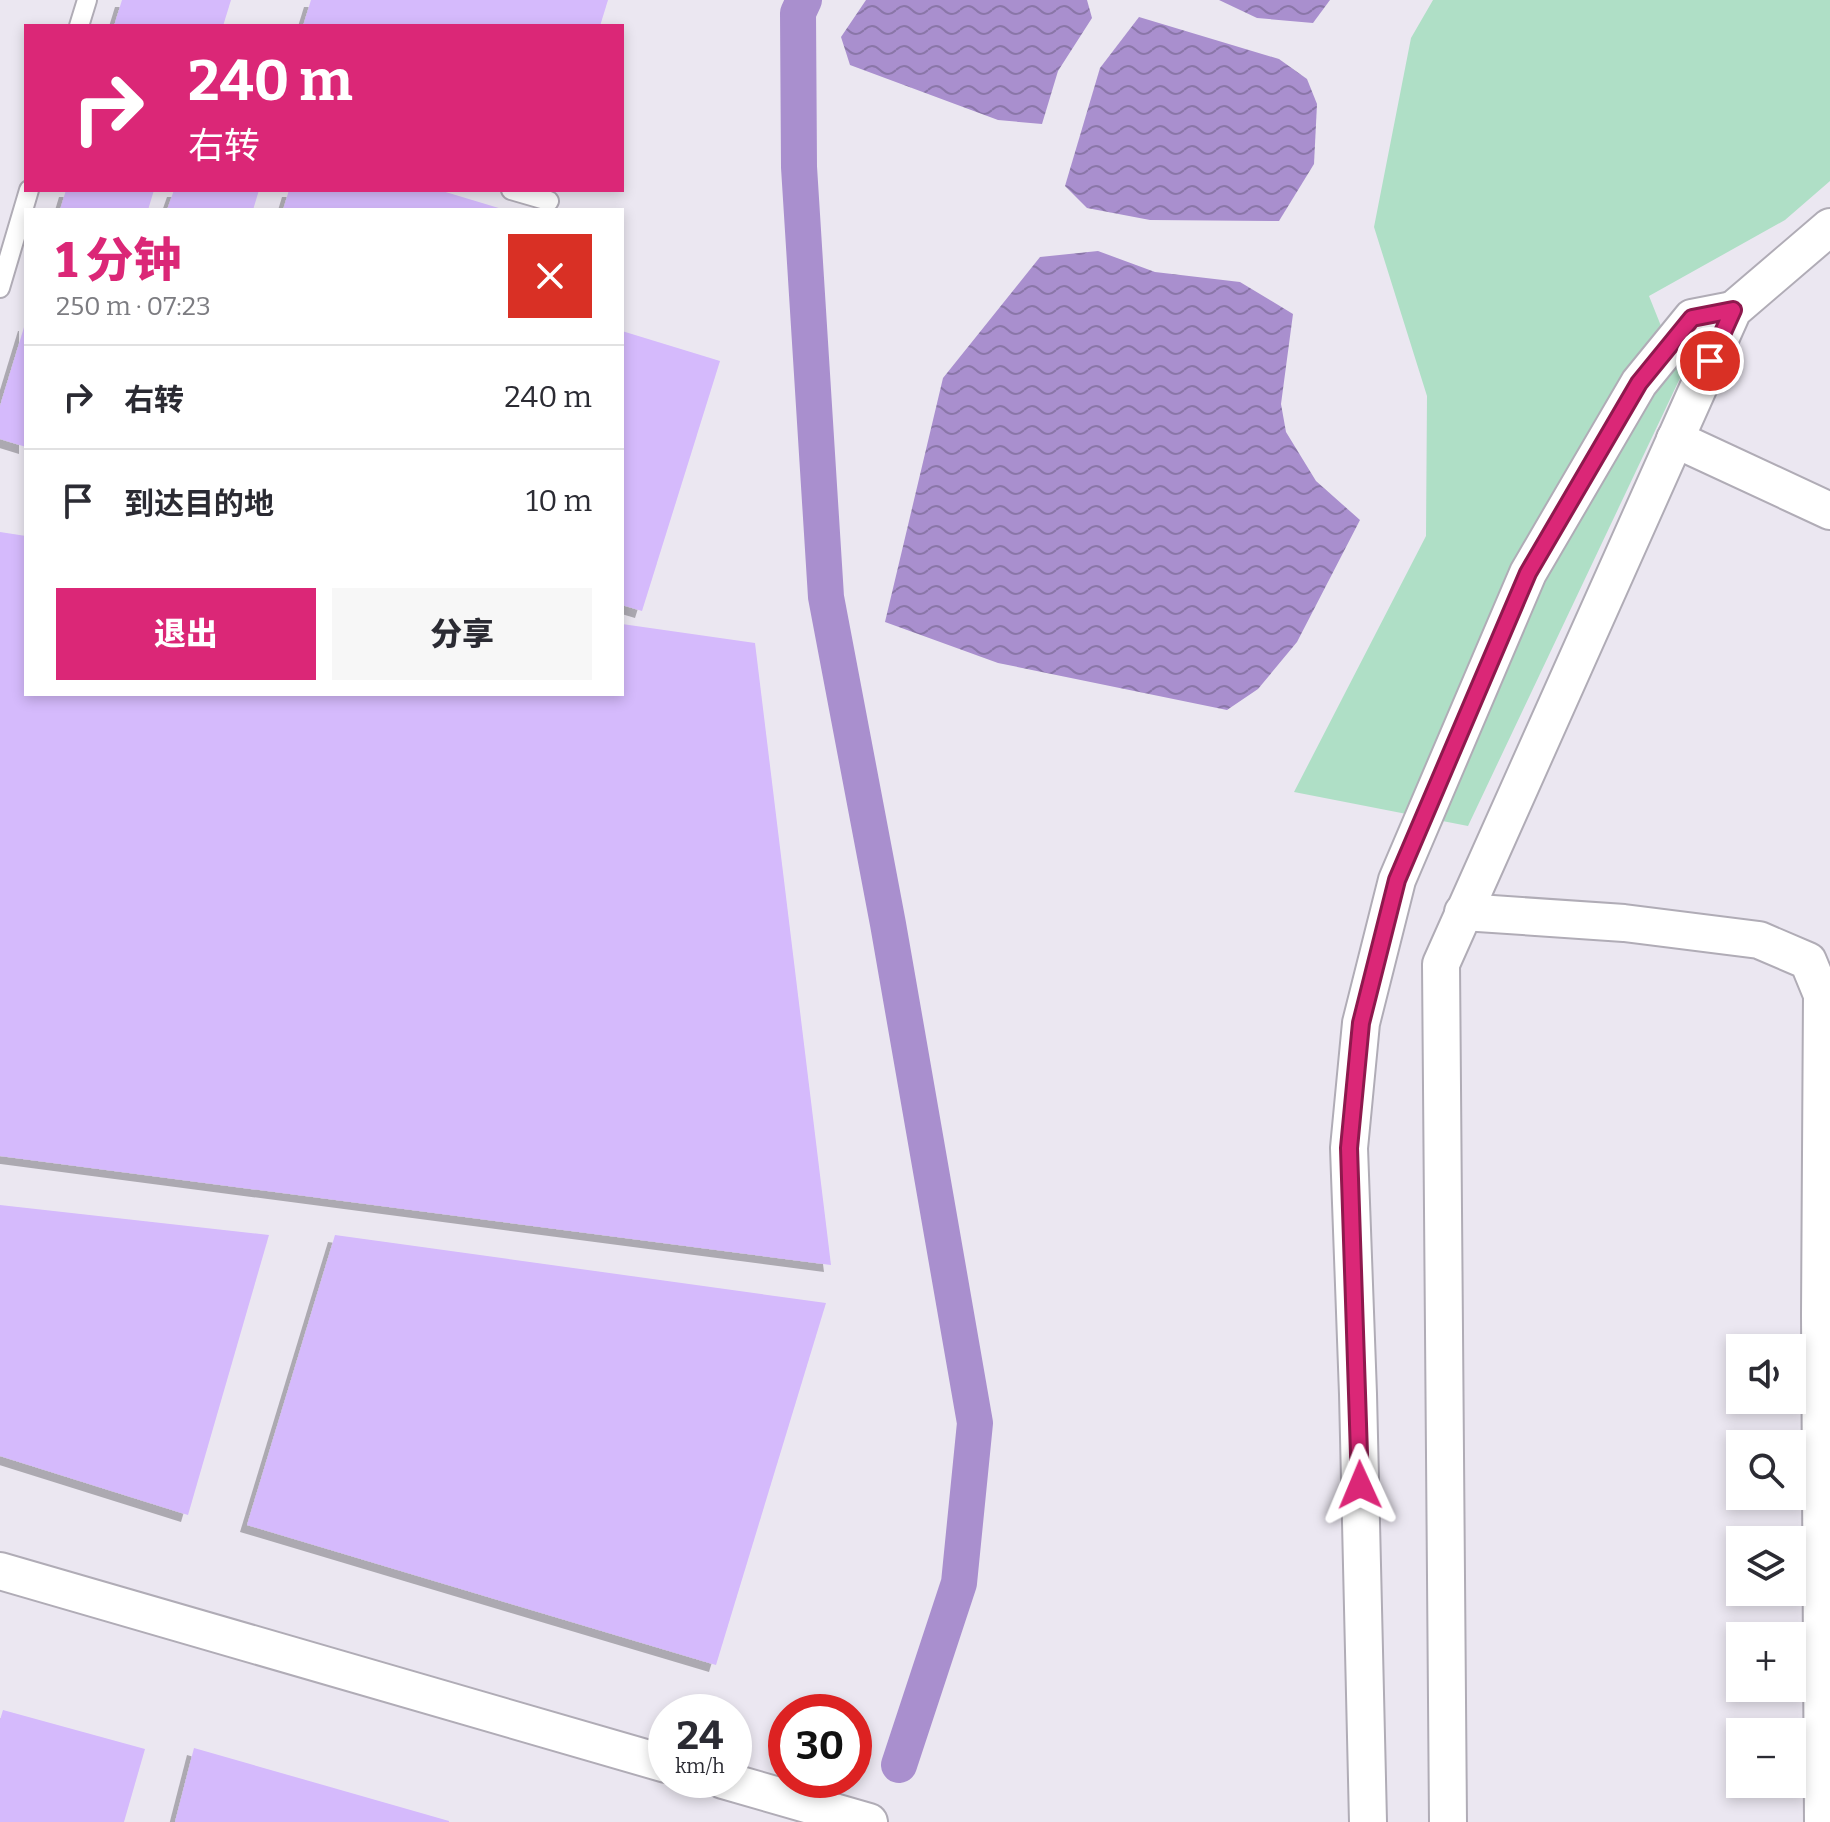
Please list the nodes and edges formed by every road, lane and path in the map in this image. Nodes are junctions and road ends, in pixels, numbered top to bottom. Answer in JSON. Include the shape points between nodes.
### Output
{"nodes":[{"id":1,"x":87,"y":0,"type":"edge"},
{"id":2,"x":80,"y":24,"type":"edge"},
{"id":3,"x":28,"y":192,"type":"edge"},
{"id":4,"x":518,"y":192,"type":"edge"},
{"id":5,"x":549,"y":201,"type":"dead end"},
{"id":6,"x":1830,"y":227,"type":"edge"},
{"id":7,"x":0,"y":288,"type":"edge"},
{"id":8,"x":1733,"y":310,"type":"junction"},
{"id":9,"x":1675,"y":439,"type":"junction"},
{"id":10,"x":1830,"y":511,"type":"edge"},
{"id":11,"x":1463,"y":912,"type":"junction"},
{"id":12,"x":1825,"y":1314,"type":"edge"},
{"id":13,"x":0,"y":1571,"type":"edge"},
{"id":14,"x":648,"y":1759,"type":"edge"},
{"id":15,"x":752,"y":1788,"type":"edge"},
{"id":16,"x":869,"y":1822,"type":"edge"},
{"id":17,"x":1368,"y":1822,"type":"edge"},
{"id":18,"x":1448,"y":1822,"type":"edge"},
{"id":19,"x":1823,"y":1822,"type":"edge"}],
"edges":[{"from":1,"to":2,"type":"lane"},
{"from":3,"to":7,"type":"lane"},
{"from":4,"to":5,"type":"lane"},
{"from":6,"to":8,"type":"street"},
{"from":8,"to":9,"type":"street"},
{"from":8,"to":17,"type":"street","via":[[1692,318],[1639,383],[1528,573],[1397,880],[1364,1009],[1349,1148]]},
{"from":9,"to":10,"type":"street"},
{"from":9,"to":11,"type":"street"},
{"from":11,"to":12,"type":"street","via":[[1624,923],[1759,940],[1808,961],[1822,995]]},
{"from":11,"to":18,"type":"street","via":[[1441,964]]},
{"from":12,"to":19,"type":"street"},
{"from":13,"to":14,"type":"street"},
{"from":15,"to":16,"type":"street"}]}
